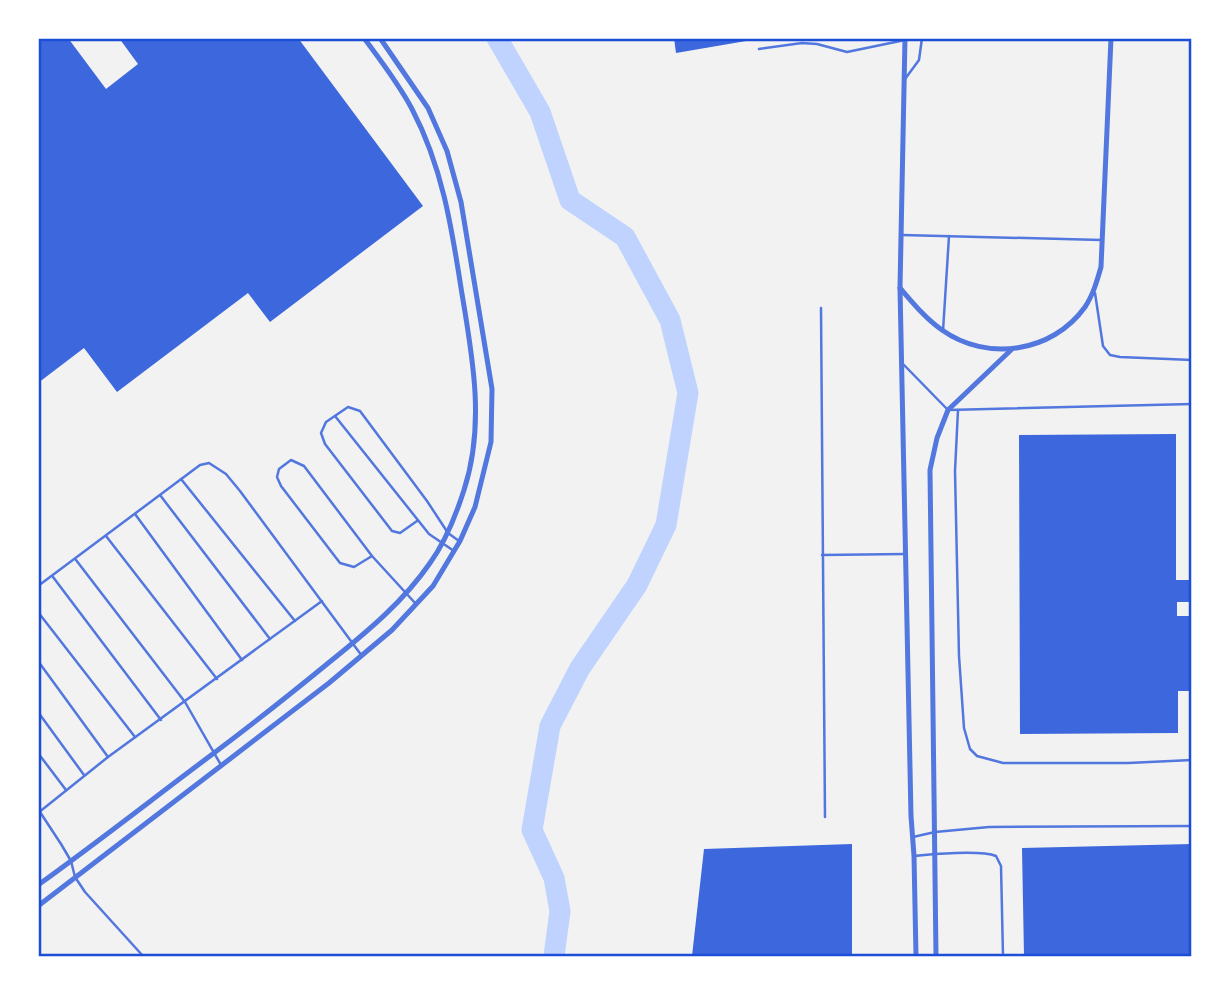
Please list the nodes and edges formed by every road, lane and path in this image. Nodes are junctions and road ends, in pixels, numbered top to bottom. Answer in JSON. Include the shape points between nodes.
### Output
{"nodes":[{"id":1,"x":364,"y":38,"type":"edge"},
{"id":2,"x":380,"y":38,"type":"edge"},
{"id":3,"x":873,"y":38,"type":"edge"},
{"id":4,"x":922,"y":38,"type":"edge"},
{"id":5,"x":1111,"y":38,"type":"edge"},
{"id":6,"x":905,"y":39,"type":"edge"},
{"id":7,"x":874,"y":47,"type":"junction"},
{"id":8,"x":760,"y":49,"type":"dead end"},
{"id":9,"x":905,"y":80,"type":"junction"},
{"id":10,"x":902,"y":235,"type":"junction"},
{"id":11,"x":949,"y":236,"type":"junction"},
{"id":12,"x":1103,"y":240,"type":"junction"},
{"id":13,"x":900,"y":288,"type":"junction"},
{"id":14,"x":1094,"y":290,"type":"junction"},
{"id":15,"x":821,"y":308,"type":"dead end"},
{"id":16,"x":943,"y":331,"type":"junction"},
{"id":17,"x":1011,"y":351,"type":"junction"},
{"id":18,"x":1192,"y":360,"type":"edge"},
{"id":19,"x":901,"y":363,"type":"junction"},
{"id":20,"x":1192,"y":404,"type":"edge"},
{"id":21,"x":948,"y":410,"type":"junction"},
{"id":22,"x":958,"y":410,"type":"junction"},
{"id":23,"x":335,"y":416,"type":"junction"},
{"id":24,"x":181,"y":479,"type":"junction"},
{"id":25,"x":160,"y":495,"type":"junction"},
{"id":26,"x":135,"y":514,"type":"junction"},
{"id":27,"x":417,"y":521,"type":"junction"},
{"id":28,"x":448,"y":533,"type":"junction"},
{"id":29,"x":106,"y":536,"type":"junction"},
{"id":30,"x":460,"y":541,"type":"junction"},
{"id":31,"x":442,"y":544,"type":"junction"},
{"id":32,"x":454,"y":551,"type":"junction"},
{"id":33,"x":905,"y":554,"type":"junction"},
{"id":34,"x":822,"y":555,"type":"junction"},
{"id":35,"x":372,"y":556,"type":"junction"},
{"id":36,"x":76,"y":559,"type":"junction"},
{"id":37,"x":52,"y":576,"type":"junction"},
{"id":38,"x":38,"y":586,"type":"edge"},
{"id":39,"x":406,"y":594,"type":"junction"},
{"id":40,"x":322,"y":601,"type":"junction"},
{"id":41,"x":417,"y":605,"type":"junction"},
{"id":42,"x":38,"y":612,"type":"edge"},
{"id":43,"x":295,"y":622,"type":"junction"},
{"id":44,"x":270,"y":639,"type":"junction"},
{"id":45,"x":353,"y":643,"type":"junction"},
{"id":46,"x":362,"y":656,"type":"junction"},
{"id":47,"x":242,"y":660,"type":"junction"},
{"id":48,"x":38,"y":661,"type":"edge"},
{"id":49,"x":217,"y":679,"type":"junction"},
{"id":50,"x":185,"y":702,"type":"junction"},
{"id":51,"x":38,"y":712,"type":"edge"},
{"id":52,"x":161,"y":720,"type":"junction"},
{"id":53,"x":135,"y":738,"type":"junction"},
{"id":54,"x":38,"y":753,"type":"edge"},
{"id":55,"x":214,"y":753,"type":"junction"},
{"id":56,"x":108,"y":757,"type":"junction"},
{"id":57,"x":1192,"y":761,"type":"edge"},
{"id":58,"x":221,"y":765,"type":"junction"},
{"id":59,"x":85,"y":776,"type":"junction"},
{"id":60,"x":66,"y":790,"type":"junction"},
{"id":61,"x":39,"y":811,"type":"edge"},
{"id":62,"x":825,"y":817,"type":"dead end"},
{"id":63,"x":1192,"y":826,"type":"edge"},
{"id":64,"x":935,"y":832,"type":"junction"},
{"id":65,"x":913,"y":837,"type":"junction"},
{"id":66,"x":934,"y":853,"type":"junction"},
{"id":67,"x":914,"y":856,"type":"junction"},
{"id":68,"x":71,"y":861,"type":"junction"},
{"id":69,"x":75,"y":877,"type":"junction"},
{"id":70,"x":38,"y":885,"type":"edge"},
{"id":71,"x":38,"y":906,"type":"edge"},
{"id":72,"x":143,"y":957,"type":"edge"},
{"id":73,"x":916,"y":957,"type":"edge"},
{"id":74,"x":936,"y":957,"type":"edge"},
{"id":75,"x":1003,"y":957,"type":"edge"}],
"edges":[{"from":1,"to":28,"type":"street","via":[[425,135],[446,198],[456,256],[476,402],[465,489]]},
{"from":2,"to":30,"type":"street","via":[[428,108],[455,176],[488,359],[491,442],[481,486]]},
{"from":3,"to":7,"type":"lane"},
{"from":4,"to":9,"type":"lane","via":[[919,60]]},
{"from":5,"to":12,"type":"street"},
{"from":6,"to":7,"type":"lane"},
{"from":6,"to":9,"type":"street"},
{"from":7,"to":8,"type":"lane","via":[[847,52],[802,43]]},
{"from":9,"to":10,"type":"street"},
{"from":10,"to":11,"type":"lane"},
{"from":10,"to":13,"type":"street"},
{"from":11,"to":12,"type":"lane"},
{"from":11,"to":16,"type":"lane"},
{"from":12,"to":14,"type":"street"},
{"from":13,"to":16,"type":"street"},
{"from":13,"to":19,"type":"street"},
{"from":14,"to":17,"type":"street","via":[[1071,322],[1051,336]]},
{"from":14,"to":18,"type":"lane","via":[[1103,346],[1110,355]]},
{"from":15,"to":34,"type":"lane"},
{"from":16,"to":17,"type":"street","via":[[970,344]]},
{"from":17,"to":21,"type":"street"},
{"from":19,"to":21,"type":"lane"},
{"from":19,"to":33,"type":"street"},
{"from":20,"to":22,"type":"lane"},
{"from":21,"to":22,"type":"lane"},
{"from":21,"to":64,"type":"street","via":[[930,470]]},
{"from":22,"to":57,"type":"lane","via":[[954,471],[960,656],[964,728],[971,749],[977,756],[1003,763]]},
{"from":23,"to":27,"type":"lane"},
{"from":23,"to":27,"type":"lane","via":[[324,424],[321,438],[387,525],[400,533]]},
{"from":23,"to":28,"type":"lane","via":[[348,407],[360,411]]},
{"from":24,"to":25,"type":"lane"},
{"from":24,"to":40,"type":"lane","via":[[205,463],[226,474]]},
{"from":24,"to":43,"type":"lane"},
{"from":25,"to":26,"type":"lane"},
{"from":25,"to":44,"type":"lane"},
{"from":26,"to":29,"type":"lane"},
{"from":26,"to":47,"type":"lane"},
{"from":27,"to":31,"type":"lane"},
{"from":28,"to":30,"type":"lane"},
{"from":28,"to":31,"type":"street"},
{"from":29,"to":36,"type":"lane"},
{"from":29,"to":49,"type":"lane"},
{"from":30,"to":32,"type":"street"},
{"from":31,"to":32,"type":"lane"},
{"from":31,"to":39,"type":"street"},
{"from":32,"to":41,"type":"street"},
{"from":33,"to":34,"type":"lane"},
{"from":33,"to":65,"type":"street"},
{"from":34,"to":62,"type":"lane"},
{"from":35,"to":35,"type":"lane","via":[[304,466],[291,460],[279,469],[281,486],[340,564],[354,567]]},
{"from":35,"to":39,"type":"lane"},
{"from":36,"to":37,"type":"lane"},
{"from":36,"to":50,"type":"lane"},
{"from":37,"to":38,"type":"lane"},
{"from":37,"to":52,"type":"lane"},
{"from":39,"to":41,"type":"lane"},
{"from":39,"to":45,"type":"street"},
{"from":40,"to":43,"type":"lane"},
{"from":40,"to":45,"type":"lane"},
{"from":41,"to":46,"type":"street"},
{"from":42,"to":53,"type":"lane"},
{"from":43,"to":44,"type":"lane"},
{"from":44,"to":47,"type":"lane"},
{"from":45,"to":46,"type":"lane"},
{"from":45,"to":55,"type":"street"},
{"from":46,"to":58,"type":"street"},
{"from":47,"to":49,"type":"lane"},
{"from":48,"to":56,"type":"lane"},
{"from":49,"to":50,"type":"lane"},
{"from":50,"to":52,"type":"lane"},
{"from":50,"to":55,"type":"lane"},
{"from":51,"to":59,"type":"lane"},
{"from":52,"to":53,"type":"lane"},
{"from":53,"to":56,"type":"lane"},
{"from":54,"to":60,"type":"lane"},
{"from":55,"to":58,"type":"lane"},
{"from":55,"to":68,"type":"street"},
{"from":56,"to":59,"type":"lane"},
{"from":58,"to":69,"type":"street"},
{"from":59,"to":60,"type":"lane"},
{"from":60,"to":61,"type":"lane"},
{"from":61,"to":68,"type":"lane"},
{"from":63,"to":64,"type":"lane","via":[[989,827]]},
{"from":64,"to":65,"type":"lane"},
{"from":64,"to":66,"type":"street"},
{"from":65,"to":67,"type":"street"},
{"from":66,"to":67,"type":"lane"},
{"from":66,"to":74,"type":"street"},
{"from":66,"to":75,"type":"lane","via":[[988,853],[999,859]]},
{"from":67,"to":73,"type":"street"},
{"from":68,"to":69,"type":"lane"},
{"from":68,"to":70,"type":"street"},
{"from":69,"to":71,"type":"street"},
{"from":69,"to":72,"type":"lane"}]}
